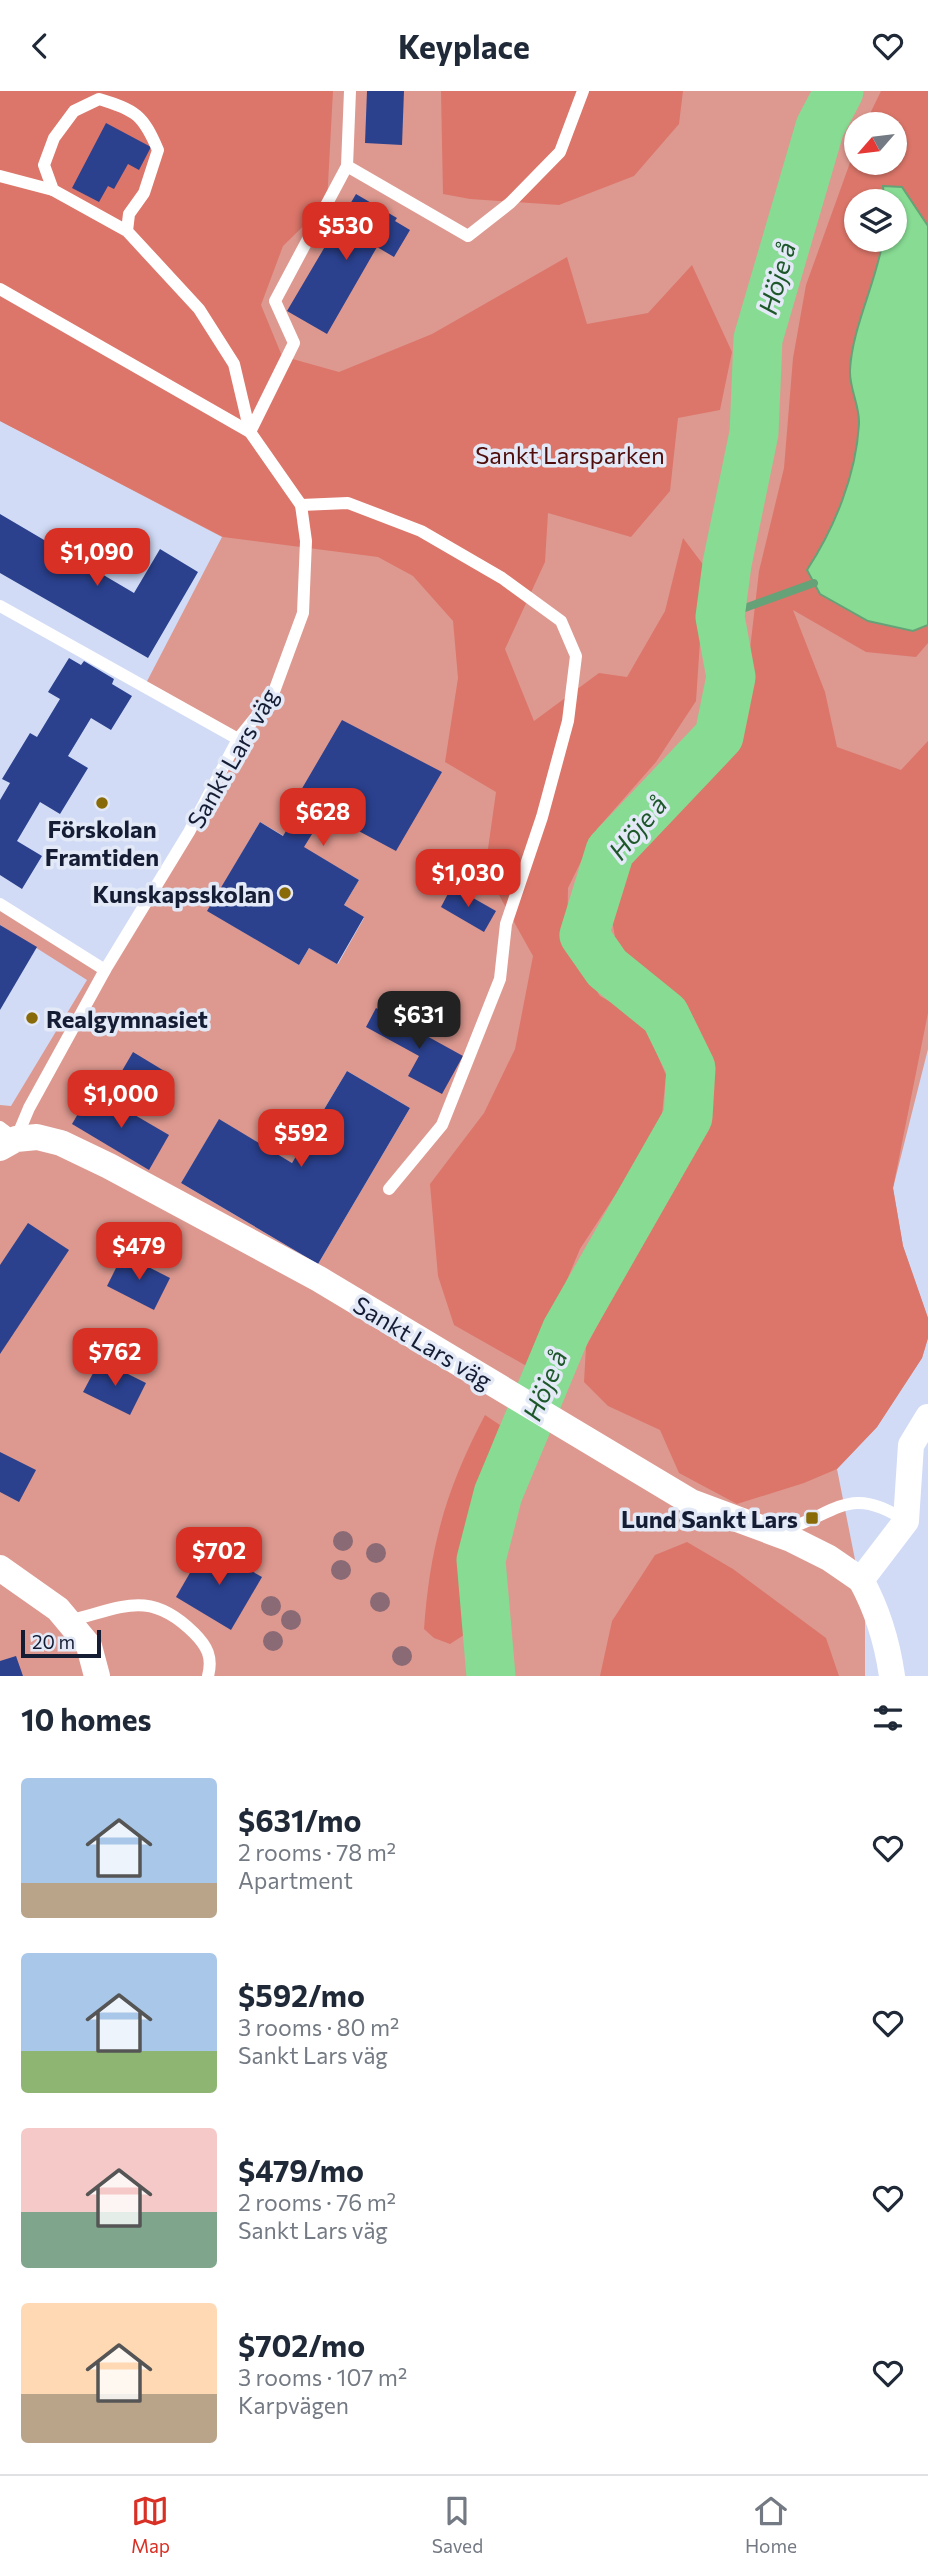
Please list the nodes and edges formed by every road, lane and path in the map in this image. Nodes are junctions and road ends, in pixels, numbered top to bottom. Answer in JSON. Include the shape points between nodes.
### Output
{"nodes":[{"id":1,"x":350,"y":91,"type":"edge"},
{"id":2,"x":583,"y":91,"type":"edge"},
{"id":3,"x":347,"y":166,"type":"junction"},
{"id":4,"x":0,"y":176,"type":"edge"},
{"id":5,"x":53,"y":190,"type":"junction"},
{"id":6,"x":127,"y":231,"type":"junction"},
{"id":7,"x":0,"y":289,"type":"edge"},
{"id":8,"x":250,"y":432,"type":"junction"},
{"id":9,"x":301,"y":505,"type":"junction"},
{"id":10,"x":0,"y":606,"type":"edge"},
{"id":11,"x":238,"y":740,"type":"junction"},
{"id":12,"x":0,"y":904,"type":"edge"},
{"id":13,"x":105,"y":969,"type":"junction"},
{"id":14,"x":5,"y":1138,"type":"edge"},
{"id":15,"x":389,"y":1189,"type":"dead end"},
{"id":16,"x":928,"y":1417,"type":"edge"},
{"id":17,"x":917,"y":1524,"type":"edge"},
{"id":18,"x":772,"y":1534,"type":"junction"},
{"id":19,"x":0,"y":1568,"type":"edge"},
{"id":20,"x":862,"y":1580,"type":"junction"},
{"id":21,"x":68,"y":1621,"type":"junction"},
{"id":22,"x":97,"y":1676,"type":"edge"},
{"id":23,"x":208,"y":1676,"type":"edge"},
{"id":24,"x":892,"y":1676,"type":"edge"}],
"edges":[{"from":1,"to":3,"type":"lane"},
{"from":2,"to":3,"type":"lane","via":[[560,152],[510,203],[467,236]]},
{"from":3,"to":8,"type":"lane","via":[[275,301],[294,343]]},
{"from":4,"to":5,"type":"lane"},
{"from":5,"to":6,"type":"lane"},
{"from":5,"to":6,"type":"lane","via":[[44,165],[54,138],[74,111],[99,99],[122,106],[145,121],[158,150],[144,193],[129,215]]},
{"from":6,"to":8,"type":"lane","via":[[206,320],[233,364]]},
{"from":7,"to":8,"type":"lane","name":"Sankt Lars väg"},
{"from":8,"to":9,"type":"lane","name":"Sankt Lars väg"},
{"from":9,"to":11,"type":"lane","name":"Sankt Lars väg","via":[[306,541],[303,613],[272,697]]},
{"from":9,"to":15,"type":"lane","via":[[348,503],[421,531],[502,578],[561,621],[576,656],[568,721],[506,924],[500,978],[442,1125]]},
{"from":10,"to":11,"type":"lane"},
{"from":11,"to":13,"type":"lane","name":"Sankt Lars väg","via":[[189,832]]},
{"from":12,"to":13,"type":"lane"},
{"from":13,"to":14,"type":"lane","name":"Sankt Lars väg","via":[[29,1108]]},
{"from":14,"to":18,"type":"street","name":"Sankt Lars väg","via":[[37,1137],[61,1143],[109,1166],[319,1279],[691,1502]]},
{"from":16,"to":17,"type":"street","via":[[911,1445]]},
{"from":17,"to":18,"type":"lane","via":[[862,1500]]},
{"from":17,"to":20,"type":"street"},
{"from":18,"to":20,"type":"street","name":"Sankt Lars väg","via":[[829,1558]]},
{"from":19,"to":21,"type":"street"},
{"from":20,"to":24,"type":"street","via":[[881,1624]]},
{"from":21,"to":22,"type":"street","via":[[89,1646]]},
{"from":21,"to":23,"type":"lane","via":[[145,1603],[163,1608],[204,1643],[212,1662]]}]}
